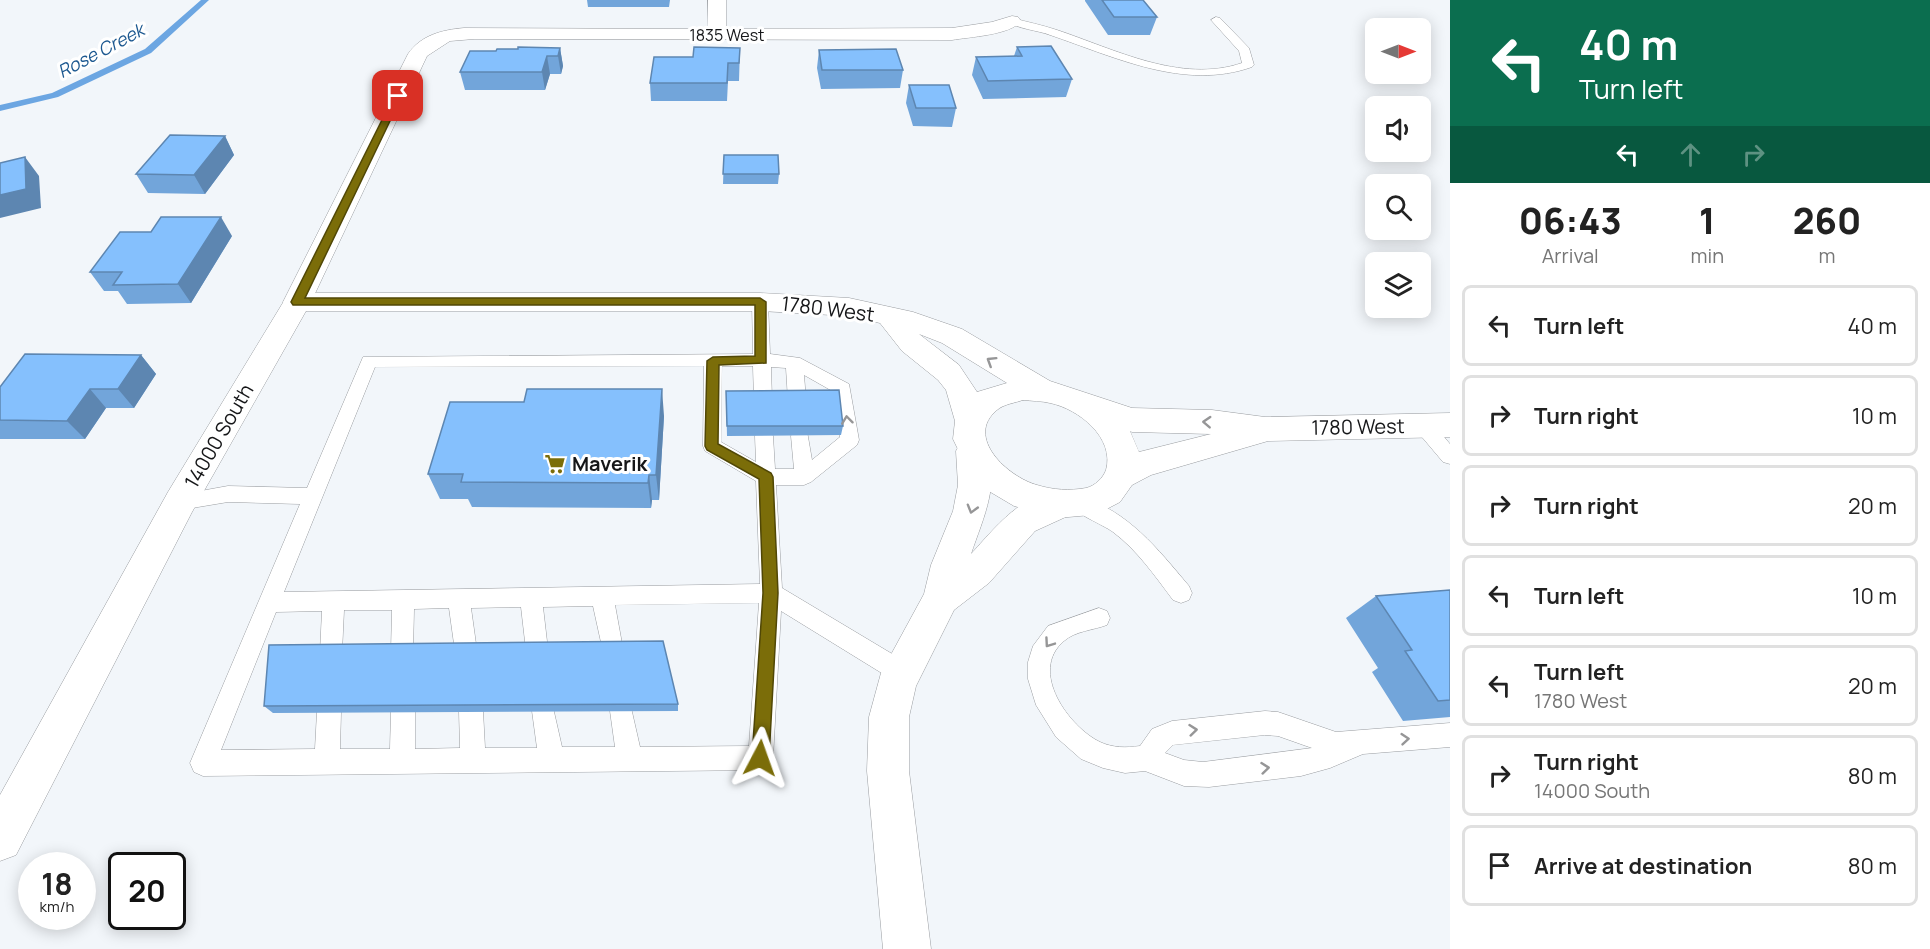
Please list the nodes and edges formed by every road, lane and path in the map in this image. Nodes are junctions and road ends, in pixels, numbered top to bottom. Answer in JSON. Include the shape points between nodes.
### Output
{"nodes":[{"id":1,"x":717,"y":0,"type":"edge"},
{"id":2,"x":1216,"y":20,"type":"dead end"},
{"id":3,"x":1012,"y":21,"type":"joint"},
{"id":4,"x":717,"y":35,"type":"junction"},
{"id":5,"x":440,"y":37,"type":"joint"},
{"id":6,"x":297,"y":302,"type":"junction"},
{"id":7,"x":760,"y":302,"type":"junction"},
{"id":8,"x":890,"y":317,"type":"junction"},
{"id":9,"x":761,"y":360,"type":"junction"},
{"id":10,"x":713,"y":361,"type":"junction"},
{"id":11,"x":794,"y":362,"type":"junction"},
{"id":12,"x":1042,"y":390,"type":"junction"},
{"id":13,"x":763,"y":400,"type":"edge"},
{"id":14,"x":797,"y":400,"type":"edge"},
{"id":15,"x":1081,"y":403,"type":"junction"},
{"id":16,"x":1437,"y":425,"type":"edge"},
{"id":17,"x":1265,"y":429,"type":"junction"},
{"id":18,"x":764,"y":436,"type":"edge"},
{"id":19,"x":800,"y":436,"type":"edge"},
{"id":20,"x":971,"y":436,"type":"junction"},
{"id":21,"x":1450,"y":457,"type":"edge"},
{"id":22,"x":766,"y":477,"type":"junction"},
{"id":23,"x":804,"y":477,"type":"junction"},
{"id":24,"x":1119,"y":479,"type":"junction"},
{"id":25,"x":313,"y":496,"type":"junction"},
{"id":26,"x":180,"y":502,"type":"junction"},
{"id":27,"x":1069,"y":504,"type":"junction"},
{"id":28,"x":1135,"y":537,"type":"junction"},
{"id":29,"x":771,"y":593,"type":"junction"},
{"id":30,"x":1181,"y":593,"type":"dead end"},
{"id":31,"x":603,"y":598,"type":"junction"},
{"id":32,"x":942,"y":598,"type":"junction"},
{"id":33,"x":459,"y":599,"type":"junction"},
{"id":34,"x":531,"y":599,"type":"junction"},
{"id":35,"x":334,"y":600,"type":"junction"},
{"id":36,"x":403,"y":600,"type":"junction"},
{"id":37,"x":270,"y":602,"type":"junction"},
{"id":38,"x":1099,"y":618,"type":"dead end"},
{"id":39,"x":537,"y":650,"type":"edge"},
{"id":40,"x":612,"y":650,"type":"edge"},
{"id":41,"x":402,"y":651,"type":"edge"},
{"id":42,"x":466,"y":651,"type":"edge"},
{"id":43,"x":332,"y":652,"type":"edge"},
{"id":44,"x":901,"y":672,"type":"junction"},
{"id":45,"x":471,"y":711,"type":"edge"},
{"id":46,"x":544,"y":711,"type":"edge"},
{"id":47,"x":622,"y":711,"type":"edge"},
{"id":48,"x":329,"y":712,"type":"edge"},
{"id":49,"x":403,"y":712,"type":"edge"},
{"id":50,"x":1450,"y":735,"type":"edge"},
{"id":51,"x":1359,"y":743,"type":"junction"},
{"id":52,"x":629,"y":758,"type":"junction"},
{"id":53,"x":1147,"y":758,"type":"junction"},
{"id":54,"x":551,"y":759,"type":"junction"},
{"id":55,"x":473,"y":760,"type":"junction"},
{"id":56,"x":327,"y":761,"type":"junction"},
{"id":57,"x":402,"y":761,"type":"junction"},
{"id":58,"x":0,"y":839,"type":"edge"},
{"id":59,"x":908,"y":949,"type":"edge"}],
"edges":[{"from":1,"to":4,"type":"street"},
{"from":2,"to":3,"type":"lane","via":[[1245,50],[1248,65],[1236,72],[1199,72],[1142,64]]},
{"from":3,"to":4,"type":"street","name":"1835 West","via":[[952,34]]},
{"from":4,"to":5,"type":"street","name":"1835 West","via":[[463,33]]},
{"from":5,"to":6,"type":"street","name":"14000 South","via":[[418,54]]},
{"from":6,"to":7,"type":"street","name":"1780 West"},
{"from":6,"to":26,"type":"street","name":"14000 South"},
{"from":7,"to":8,"type":"street","name":"1780 West","via":[[849,307]]},
{"from":7,"to":9,"type":"lane"},
{"from":12,"to":8,"type":"street","name":"1780 West","one_way":true,"via":[[952,336]]},
{"from":8,"to":20,"type":"street","name":"1780 West","via":[[899,333],[948,370],[961,386],[968,404]]},
{"from":9,"to":10,"type":"lane"},
{"from":9,"to":11,"type":"lane"},
{"from":9,"to":13,"type":"lane"},
{"from":10,"to":22,"type":"lane","via":[[712,446]]},
{"from":10,"to":25,"type":"lane","via":[[369,361]]},
{"from":11,"to":14,"type":"lane"},
{"from":23,"to":11,"type":"lane","one_way":true,"via":[[850,440],[843,389]]},
{"from":12,"to":15,"type":"street"},
{"from":12,"to":20,"type":"street","via":[[1004,392],[989,399],[977,408]]},
{"from":17,"to":15,"type":"street","name":"1780 West","one_way":true,"via":[[1212,422],[1132,420]]},
{"from":15,"to":24,"type":"street","via":[[1112,428],[1121,444],[1124,460]]},
{"from":16,"to":17,"type":"street","name":"1780 West"},
{"from":16,"to":21,"type":"lane"},
{"from":17,"to":24,"type":"street","name":"1780 West","via":[[1239,440],[1154,458]]},
{"from":18,"to":22,"type":"lane"},
{"from":19,"to":23,"type":"lane"},
{"from":20,"to":27,"type":"street","via":[[982,466],[996,481],[1026,497]]},
{"from":20,"to":32,"type":"street","one_way":true,"via":[[975,497],[949,566]]},
{"from":22,"to":23,"type":"lane"},
{"from":22,"to":29,"type":"lane"},
{"from":24,"to":27,"type":"street","via":[[1108,493],[1095,500]]},
{"from":24,"to":28,"type":"lane","via":[[1119,506]]},
{"from":25,"to":26,"type":"lane","via":[[228,494]]},
{"from":25,"to":37,"type":"lane"},
{"from":26,"to":58,"type":"street","name":"14000 South"},
{"from":27,"to":28,"type":"lane","via":[[1113,518]]},
{"from":27,"to":32,"type":"street","via":[[1028,516],[972,577]]},
{"from":28,"to":30,"type":"lane"},
{"from":29,"to":31,"type":"lane"},
{"from":29,"to":44,"type":"lane"},
{"from":29,"to":52,"type":"lane","via":[[760,758]]},
{"from":31,"to":34,"type":"lane"},
{"from":31,"to":40,"type":"lane"},
{"from":32,"to":44,"type":"street"},
{"from":33,"to":34,"type":"lane"},
{"from":33,"to":36,"type":"lane"},
{"from":33,"to":42,"type":"lane"},
{"from":34,"to":39,"type":"lane"},
{"from":35,"to":36,"type":"lane"},
{"from":35,"to":37,"type":"lane"},
{"from":35,"to":43,"type":"lane"},
{"from":36,"to":41,"type":"lane"},
{"from":37,"to":56,"type":"lane","via":[[203,763]]},
{"from":38,"to":53,"type":"lane","one_way":true,"via":[[1069,626],[1045,645],[1039,677],[1044,696],[1059,725],[1088,749],[1125,761]]},
{"from":44,"to":59,"type":"street","via":[[888,722],[887,772]]},
{"from":45,"to":55,"type":"lane"},
{"from":46,"to":54,"type":"lane"},
{"from":47,"to":52,"type":"lane"},
{"from":48,"to":56,"type":"lane"},
{"from":49,"to":57,"type":"lane"},
{"from":51,"to":50,"type":"lane","one_way":true},
{"from":53,"to":51,"type":"lane","one_way":true,"via":[[1178,772],[1204,774],[1317,761]]},
{"from":53,"to":51,"type":"lane","one_way":true,"via":[[1161,738],[1172,733],[1255,724],[1278,724],[1336,744]]},
{"from":52,"to":54,"type":"lane"},
{"from":54,"to":55,"type":"lane"},
{"from":55,"to":57,"type":"lane"},
{"from":56,"to":57,"type":"lane"}]}
